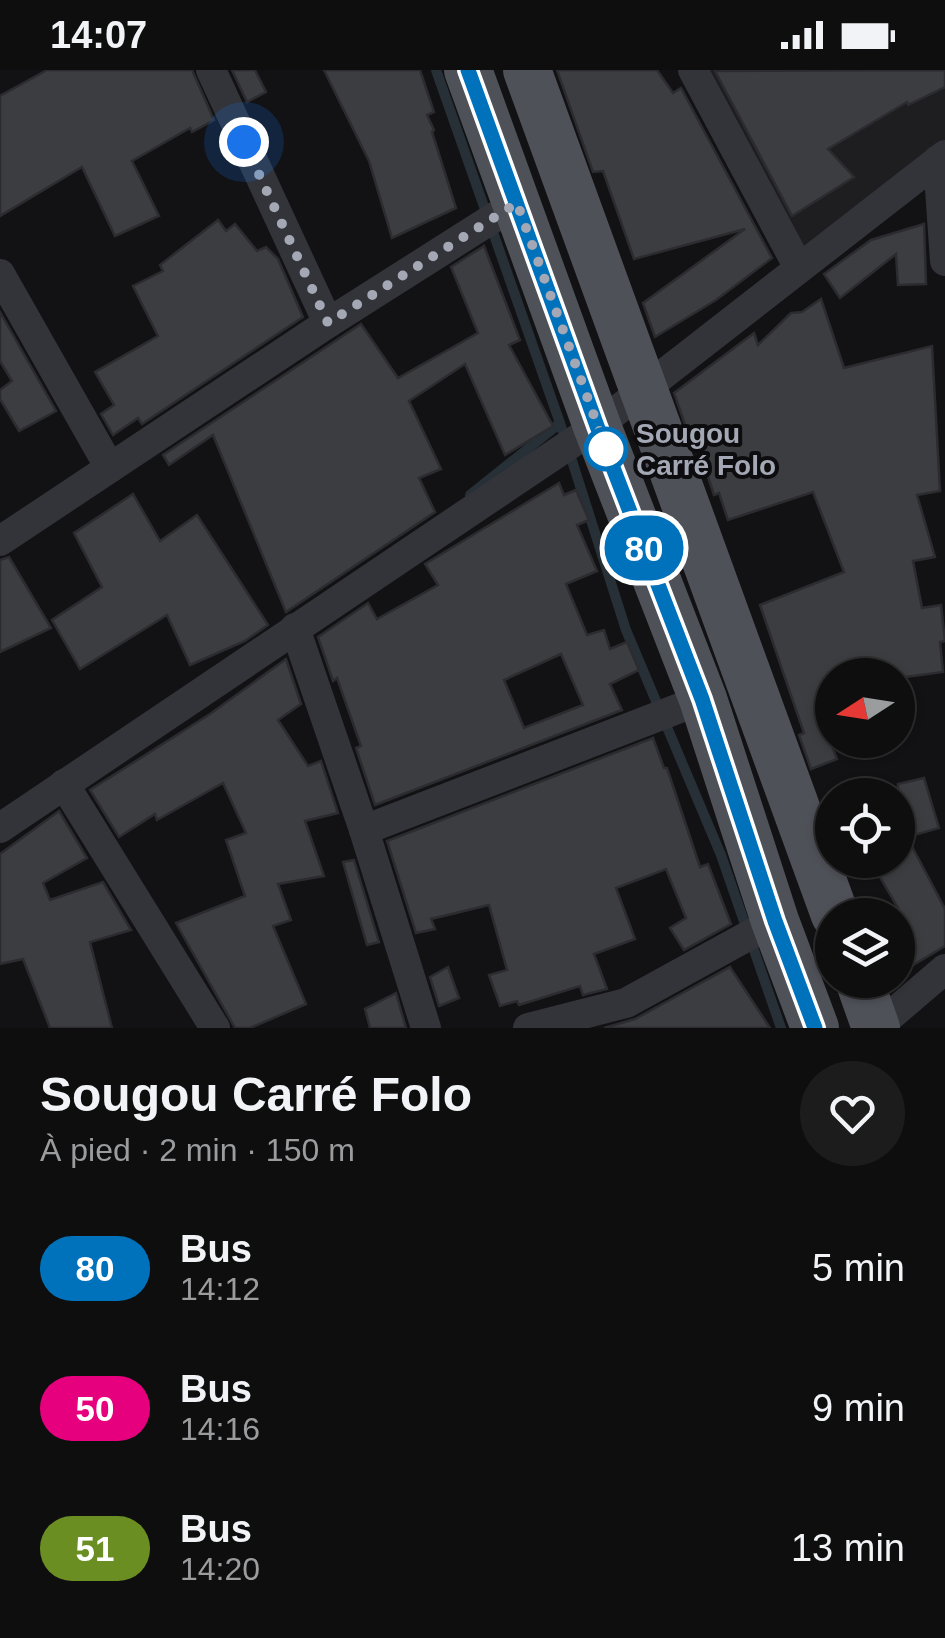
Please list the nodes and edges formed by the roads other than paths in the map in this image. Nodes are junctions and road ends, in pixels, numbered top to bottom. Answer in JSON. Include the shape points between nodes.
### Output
{"nodes":[{"id":1,"x":211,"y":70,"type":"edge"},
{"id":2,"x":468,"y":70,"type":"edge"},
{"id":3,"x":527,"y":70,"type":"edge"},
{"id":4,"x":693,"y":70,"type":"edge"},
{"id":5,"x":942,"y":157,"type":"edge"},
{"id":6,"x":517,"y":203,"type":"junction"},
{"id":7,"x":945,"y":262,"type":"edge"},
{"id":8,"x":799,"y":268,"type":"junction"},
{"id":9,"x":0,"y":274,"type":"edge"},
{"id":10,"x":328,"y":323,"type":"junction"},
{"id":11,"x":642,"y":389,"type":"junction"},
{"id":12,"x":597,"y":426,"type":"junction"},
{"id":13,"x":110,"y":468,"type":"junction"},
{"id":14,"x":0,"y":541,"type":"edge"},
{"id":15,"x":295,"y":628,"type":"junction"},
{"id":16,"x":702,"y":699,"type":"junction"},
{"id":17,"x":64,"y":784,"type":"junction"},
{"id":18,"x":3,"y":819,"type":"edge"},
{"id":19,"x":364,"y":830,"type":"junction"},
{"id":20,"x":829,"y":898,"type":"edge"},
{"id":21,"x":775,"y":921,"type":"junction"},
{"id":22,"x":945,"y":970,"type":"edge"},
{"id":23,"x":865,"y":998,"type":"edge"},
{"id":24,"x":215,"y":1028,"type":"edge"},
{"id":25,"x":426,"y":1028,"type":"edge"},
{"id":26,"x":528,"y":1028,"type":"edge"},
{"id":27,"x":815,"y":1028,"type":"edge"},
{"id":28,"x":876,"y":1028,"type":"edge"}],
"edges":[{"from":1,"to":10,"type":"street"},
{"from":2,"to":6,"type":"main road"},
{"from":3,"to":11,"type":"main road"},
{"from":4,"to":8,"type":"street"},
{"from":5,"to":7,"type":"street"},
{"from":5,"to":8,"type":"street"},
{"from":6,"to":10,"type":"street"},
{"from":6,"to":12,"type":"main road"},
{"from":8,"to":11,"type":"street"},
{"from":9,"to":13,"type":"street"},
{"from":10,"to":13,"type":"street"},
{"from":11,"to":12,"type":"street"},
{"from":11,"to":20,"type":"main road"},
{"from":12,"to":15,"type":"street"},
{"from":12,"to":16,"type":"main road"},
{"from":13,"to":14,"type":"street"},
{"from":15,"to":17,"type":"street"},
{"from":15,"to":19,"type":"street"},
{"from":16,"to":19,"type":"street"},
{"from":16,"to":21,"type":"main road"},
{"from":17,"to":18,"type":"street"},
{"from":17,"to":24,"type":"street"},
{"from":19,"to":25,"type":"street"},
{"from":21,"to":26,"type":"street","via":[[626,1003]]},
{"from":21,"to":27,"type":"main road"},
{"from":22,"to":28,"type":"street"},
{"from":23,"to":28,"type":"main road"}]}
